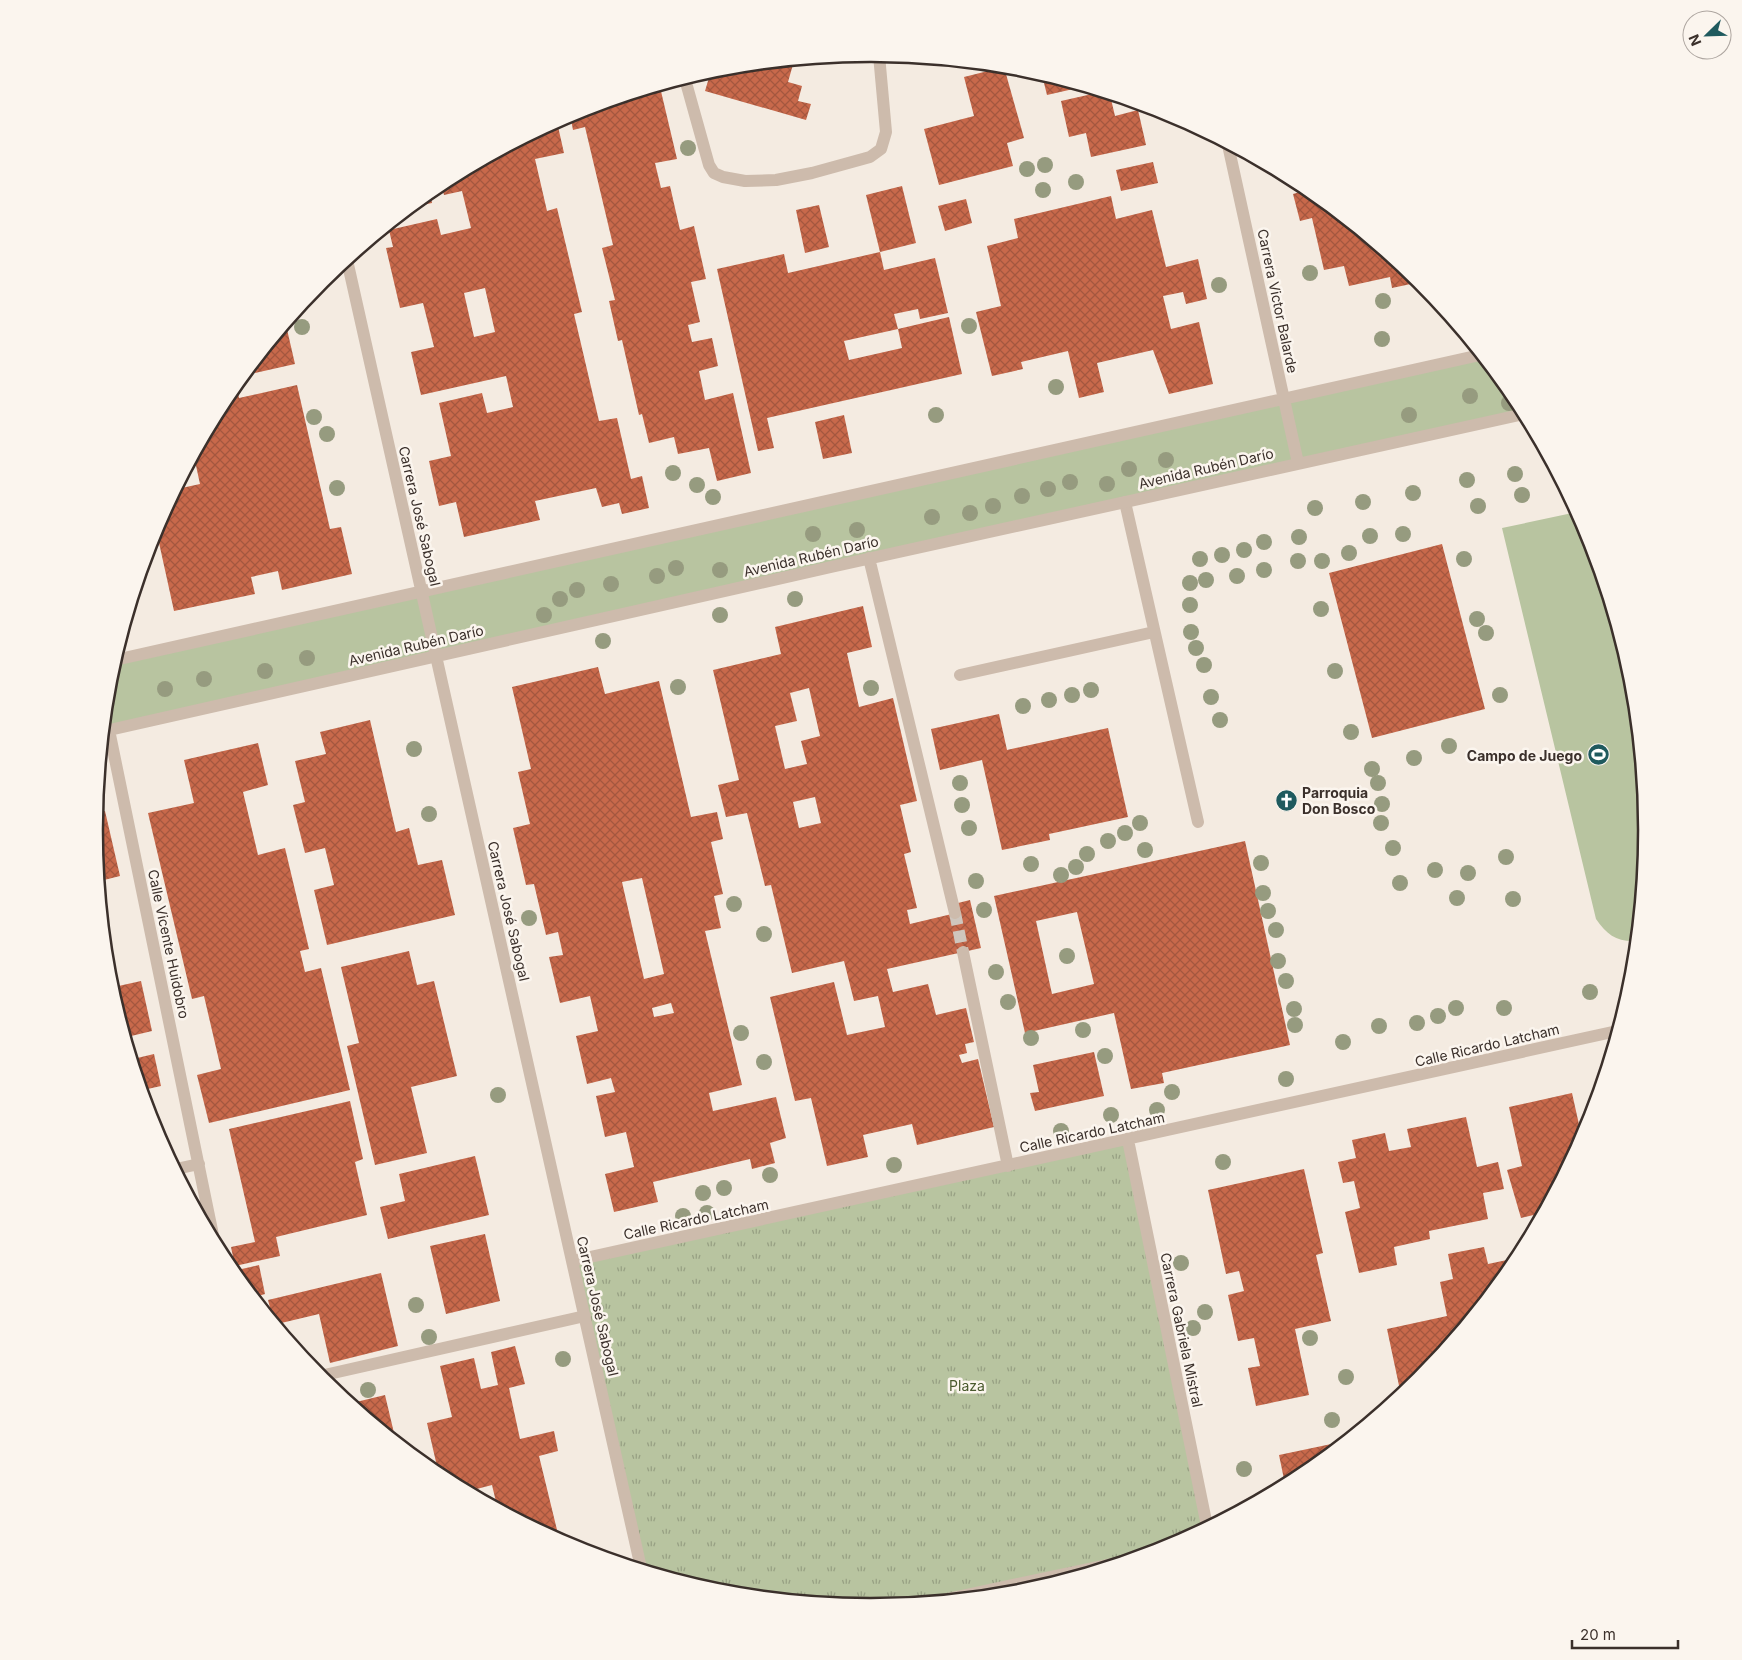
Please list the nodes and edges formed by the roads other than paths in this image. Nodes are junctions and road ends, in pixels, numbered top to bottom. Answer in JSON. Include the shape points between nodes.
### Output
{"nodes":[{"id":1,"x":880,"y":62,"type":"edge"},
{"id":2,"x":687,"y":85,"type":"edge"},
{"id":3,"x":1230,"y":152,"type":"edge"},
{"id":4,"x":349,"y":268,"type":"edge"},
{"id":5,"x":1474,"y":356,"type":"edge"},
{"id":6,"x":1284,"y":399,"type":"junction"},
{"id":7,"x":1516,"y":416,"type":"edge"},
{"id":8,"x":1298,"y":463,"type":"junction"},
{"id":9,"x":1125,"y":502,"type":"junction"},
{"id":10,"x":869,"y":558,"type":"junction"},
{"id":11,"x":421,"y":592,"type":"junction"},
{"id":12,"x":1154,"y":632,"type":"junction"},
{"id":13,"x":436,"y":656,"type":"junction"},
{"id":14,"x":123,"y":658,"type":"edge"},
{"id":15,"x":960,"y":675,"type":"dead end"},
{"id":16,"x":110,"y":729,"type":"edge"},
{"id":17,"x":109,"y":740,"type":"edge"},
{"id":18,"x":1198,"y":822,"type":"dead end"},
{"id":19,"x":955,"y":913,"type":"tunnel mouth"},
{"id":20,"x":963,"y":952,"type":"tunnel mouth"},
{"id":21,"x":1611,"y":1032,"type":"edge"},
{"id":22,"x":1128,"y":1140,"type":"junction"},
{"id":23,"x":199,"y":1164,"type":"junction"},
{"id":24,"x":1008,"y":1166,"type":"junction"},
{"id":25,"x":182,"y":1168,"type":"edge"},
{"id":26,"x":210,"y":1220,"type":"edge"},
{"id":27,"x":572,"y":1261,"type":"junction"},
{"id":28,"x":585,"y":1316,"type":"junction"},
{"id":29,"x":329,"y":1374,"type":"edge"},
{"id":30,"x":1206,"y":1520,"type":"edge"},
{"id":31,"x":640,"y":1562,"type":"edge"}],
"edges":[{"from":1,"to":2,"type":"street","via":[[886,132],[881,149],[870,156],[776,180],[745,181],[714,173]]},
{"from":3,"to":6,"type":"street","name":"Carrera Victor Balarde"},
{"from":4,"to":11,"type":"street","name":"Carrera José Sabogal"},
{"from":5,"to":6,"type":"street"},
{"from":6,"to":8,"type":"street","name":"Carrera Victor Balarde"},
{"from":6,"to":11,"type":"street"},
{"from":7,"to":8,"type":"street","name":"Avenida Rubén Darío"},
{"from":8,"to":9,"type":"street","name":"Avenida Rubén Darío"},
{"from":9,"to":10,"type":"street","name":"Avenida Rubén Darío"},
{"from":9,"to":12,"type":"street"},
{"from":10,"to":13,"type":"street","name":"Avenida Rubén Darío"},
{"from":10,"to":19,"type":"street"},
{"from":11,"to":13,"type":"street","name":"Carrera José Sabogal"},
{"from":11,"to":14,"type":"street"},
{"from":12,"to":15,"type":"street"},
{"from":12,"to":18,"type":"street"},
{"from":13,"to":16,"type":"street","name":"Avenida Rubén Darío"},
{"from":13,"to":27,"type":"street","name":"Carrera José Sabogal"},
{"from":17,"to":23,"type":"street","name":"Calle Vicente Huidobro"},
{"from":20,"to":24,"type":"street"},
{"from":21,"to":22,"type":"street","name":"Calle Ricardo Latcham"},
{"from":22,"to":24,"type":"street","name":"Calle Ricardo Latcham"},
{"from":22,"to":30,"type":"street","name":"Carrera Gabriela Mistral"},
{"from":23,"to":25,"type":"street"},
{"from":23,"to":26,"type":"street","name":"Calle Vicente Huidobro"},
{"from":24,"to":27,"type":"street","name":"Calle Ricardo Latcham"},
{"from":27,"to":28,"type":"street","name":"Carrera José Sabogal"},
{"from":28,"to":29,"type":"street"},
{"from":28,"to":31,"type":"street","name":"Carrera José Sabogal"}]}
